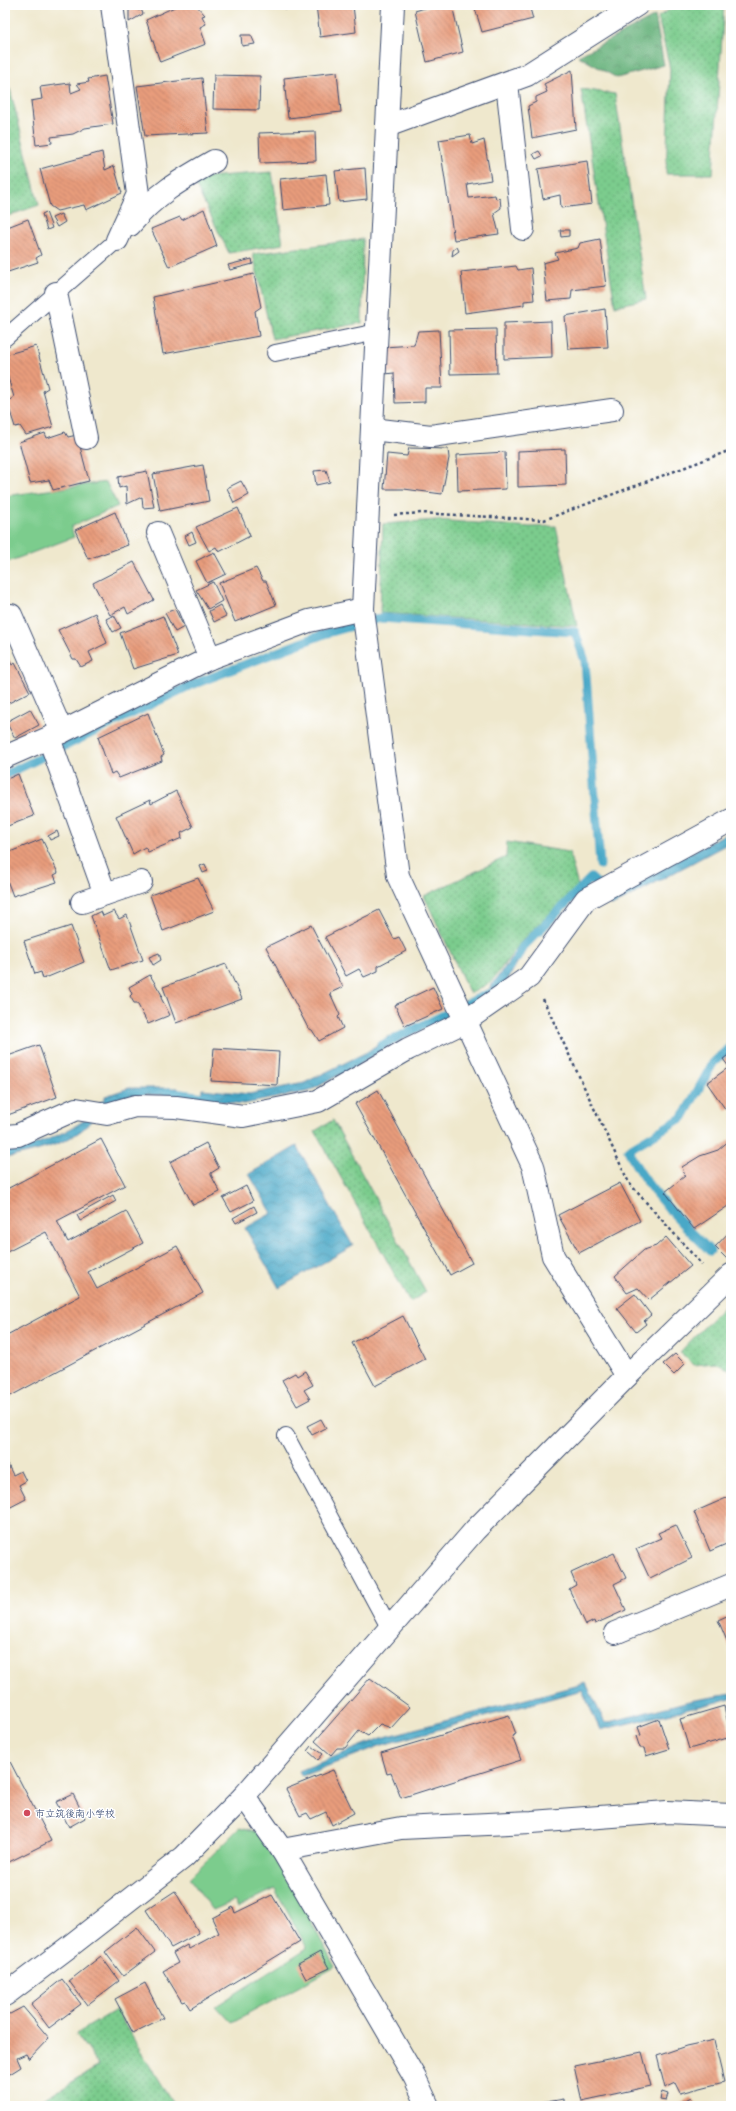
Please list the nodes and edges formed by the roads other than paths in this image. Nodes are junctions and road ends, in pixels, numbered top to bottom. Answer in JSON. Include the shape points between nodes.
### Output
{"nodes":[{"id":1,"x":112,"y":5,"type":"edge"},
{"id":2,"x":393,"y":5,"type":"edge"},
{"id":3,"x":637,"y":5,"type":"edge"},
{"id":4,"x":507,"y":83,"type":"junction"},
{"id":5,"x":387,"y":126,"type":"junction"},
{"id":6,"x":214,"y":161,"type":"dead end"},
{"id":7,"x":523,"y":229,"type":"dead end"},
{"id":8,"x":117,"y":240,"type":"junction"},
{"id":9,"x":56,"y":293,"type":"junction"},
{"id":10,"x":377,"y":332,"type":"junction"},
{"id":11,"x":5,"y":338,"type":"edge"},
{"id":12,"x":275,"y":353,"type":"dead end"},
{"id":13,"x":612,"y":410,"type":"dead end"},
{"id":14,"x":372,"y":429,"type":"junction"},
{"id":15,"x":86,"y":438,"type":"dead end"},
{"id":16,"x":158,"y":533,"type":"dead end"},
{"id":17,"x":363,"y":610,"type":"junction"},
{"id":18,"x":11,"y":615,"type":"dead end"},
{"id":19,"x":210,"y":658,"type":"junction"},
{"id":20,"x":55,"y":735,"type":"junction"},
{"id":21,"x":5,"y":757,"type":"edge"},
{"id":22,"x":731,"y":820,"type":"edge"},
{"id":23,"x":141,"y":882,"type":"dead end"},
{"id":24,"x":105,"y":894,"type":"junction"},
{"id":25,"x":82,"y":902,"type":"dead end"},
{"id":26,"x":464,"y":1022,"type":"junction"},
{"id":27,"x":5,"y":1136,"type":"edge"},
{"id":28,"x":725,"y":1280,"type":"edge"},
{"id":29,"x":627,"y":1376,"type":"junction"},
{"id":30,"x":286,"y":1436,"type":"dead end"},
{"id":31,"x":731,"y":1585,"type":"edge"},
{"id":32,"x":390,"y":1629,"type":"junction"},
{"id":33,"x":615,"y":1633,"type":"dead end"},
{"id":34,"x":244,"y":1796,"type":"junction"},
{"id":35,"x":731,"y":1815,"type":"edge"},
{"id":36,"x":282,"y":1850,"type":"junction"},
{"id":37,"x":5,"y":1995,"type":"edge"},
{"id":38,"x":428,"y":2106,"type":"edge"}],
"edges":[{"from":1,"to":8,"type":"street","via":[[138,194]]},
{"from":2,"to":5,"type":"street"},
{"from":3,"to":4,"type":"street","via":[[526,76]]},
{"from":4,"to":5,"type":"street"},
{"from":4,"to":7,"type":"street"},
{"from":5,"to":10,"type":"street"},
{"from":6,"to":8,"type":"street","via":[[172,185],[144,209]]},
{"from":8,"to":9,"type":"lane"},
{"from":9,"to":11,"type":"lane"},
{"from":9,"to":15,"type":"street"},
{"from":10,"to":12,"type":"lane"},
{"from":10,"to":14,"type":"street"},
{"from":13,"to":14,"type":"street","via":[[432,436]]},
{"from":14,"to":17,"type":"street"},
{"from":16,"to":19,"type":"street"},
{"from":17,"to":19,"type":"street","via":[[309,621]]},
{"from":17,"to":26,"type":"street","via":[[398,876]]},
{"from":18,"to":20,"type":"street"},
{"from":19,"to":20,"type":"street"},
{"from":20,"to":21,"type":"street"},
{"from":20,"to":24,"type":"street"},
{"from":22,"to":26,"type":"street","via":[[586,899],[532,974]]},
{"from":23,"to":24,"type":"street"},
{"from":24,"to":25,"type":"street"},
{"from":26,"to":27,"type":"street","via":[[408,1049],[318,1101],[243,1116],[176,1107],[135,1106],[107,1114],[76,1109],[18,1135]]},
{"from":26,"to":29,"type":"street","via":[[532,1166],[553,1256]]},
{"from":28,"to":29,"type":"street"},
{"from":29,"to":32,"type":"street","via":[[475,1530]]},
{"from":30,"to":32,"type":"lane"},
{"from":31,"to":33,"type":"street"},
{"from":32,"to":34,"type":"street"},
{"from":34,"to":36,"type":"street"},
{"from":34,"to":37,"type":"street","via":[[184,1857]]},
{"from":35,"to":36,"type":"street","via":[[667,1812],[401,1828]]},
{"from":36,"to":38,"type":"street","via":[[415,2078]]}]}
